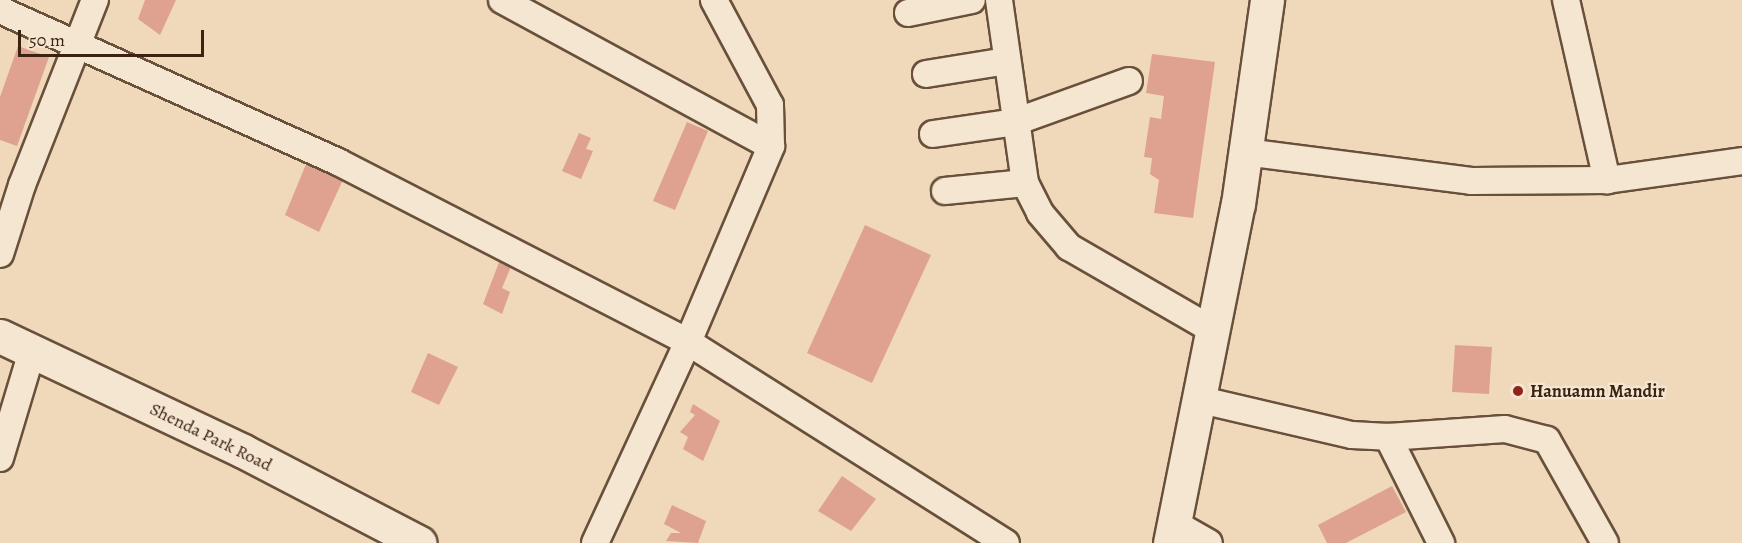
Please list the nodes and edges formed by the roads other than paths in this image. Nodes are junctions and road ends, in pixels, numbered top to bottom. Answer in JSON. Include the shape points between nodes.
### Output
{"nodes":[{"id":1,"x":95,"y":0,"type":"edge"},
{"id":2,"x":502,"y":0,"type":"edge"},
{"id":3,"x":714,"y":0,"type":"edge"},
{"id":4,"x":972,"y":0,"type":"edge"},
{"id":5,"x":999,"y":0,"type":"edge"},
{"id":6,"x":1267,"y":0,"type":"edge"},
{"id":7,"x":1566,"y":0,"type":"edge"},
{"id":8,"x":0,"y":10,"type":"edge"},
{"id":9,"x":908,"y":13,"type":"dead end"},
{"id":10,"x":74,"y":46,"type":"junction"},
{"id":11,"x":1006,"y":61,"type":"junction"},
{"id":12,"x":926,"y":74,"type":"dead end"},
{"id":13,"x":1129,"y":81,"type":"dead end"},
{"id":14,"x":1015,"y":122,"type":"junction"},
{"id":15,"x":933,"y":134,"type":"dead end"},
{"id":16,"x":771,"y":146,"type":"junction"},
{"id":17,"x":1245,"y":152,"type":"junction"},
{"id":18,"x":1742,"y":161,"type":"edge"},
{"id":19,"x":1607,"y":180,"type":"junction"},
{"id":20,"x":1025,"y":183,"type":"junction"},
{"id":21,"x":945,"y":191,"type":"dead end"},
{"id":22,"x":0,"y":254,"type":"edge"},
{"id":23,"x":1213,"y":330,"type":"junction"},
{"id":24,"x":0,"y":336,"type":"edge"},
{"id":25,"x":688,"y":342,"type":"junction"},
{"id":26,"x":32,"y":351,"type":"junction"},
{"id":27,"x":1197,"y":399,"type":"junction"},
{"id":28,"x":1388,"y":437,"type":"junction"},
{"id":29,"x":0,"y":458,"type":"edge"},
{"id":30,"x":1172,"y":533,"type":"edge"},
{"id":31,"x":420,"y":543,"type":"edge"},
{"id":32,"x":595,"y":543,"type":"edge"},
{"id":33,"x":1006,"y":543,"type":"edge"},
{"id":34,"x":1209,"y":543,"type":"edge"},
{"id":35,"x":1442,"y":543,"type":"edge"},
{"id":36,"x":1605,"y":543,"type":"edge"}],
"edges":[{"from":1,"to":10,"type":"street"},
{"from":2,"to":16,"type":"street"},
{"from":3,"to":16,"type":"street","via":[[770,105]]},
{"from":4,"to":9,"type":"street"},
{"from":5,"to":11,"type":"street"},
{"from":6,"to":17,"type":"street"},
{"from":7,"to":19,"type":"street"},
{"from":8,"to":10,"type":"street"},
{"from":10,"to":22,"type":"street"},
{"from":10,"to":25,"type":"street","via":[[338,162]]},
{"from":11,"to":12,"type":"street"},
{"from":11,"to":14,"type":"street"},
{"from":13,"to":14,"type":"street"},
{"from":14,"to":15,"type":"street"},
{"from":14,"to":20,"type":"street"},
{"from":16,"to":25,"type":"street"},
{"from":17,"to":19,"type":"street","via":[[1471,181]]},
{"from":17,"to":23,"type":"street"},
{"from":18,"to":19,"type":"street"},
{"from":20,"to":21,"type":"street"},
{"from":20,"to":23,"type":"street","via":[[1040,213],[1069,248]]},
{"from":23,"to":27,"type":"street"},
{"from":24,"to":26,"type":"street","name":"Shenda Park Road"},
{"from":25,"to":32,"type":"street"},
{"from":25,"to":33,"type":"street"},
{"from":26,"to":29,"type":"street"},
{"from":26,"to":31,"type":"street","name":"Shenda Park Road","via":[[243,451]]},
{"from":27,"to":28,"type":"street","via":[[1352,435]]},
{"from":27,"to":30,"type":"street"},
{"from":28,"to":35,"type":"street"},
{"from":28,"to":36,"type":"street","via":[[1505,429],[1547,440]]},
{"from":30,"to":34,"type":"street"}]}
